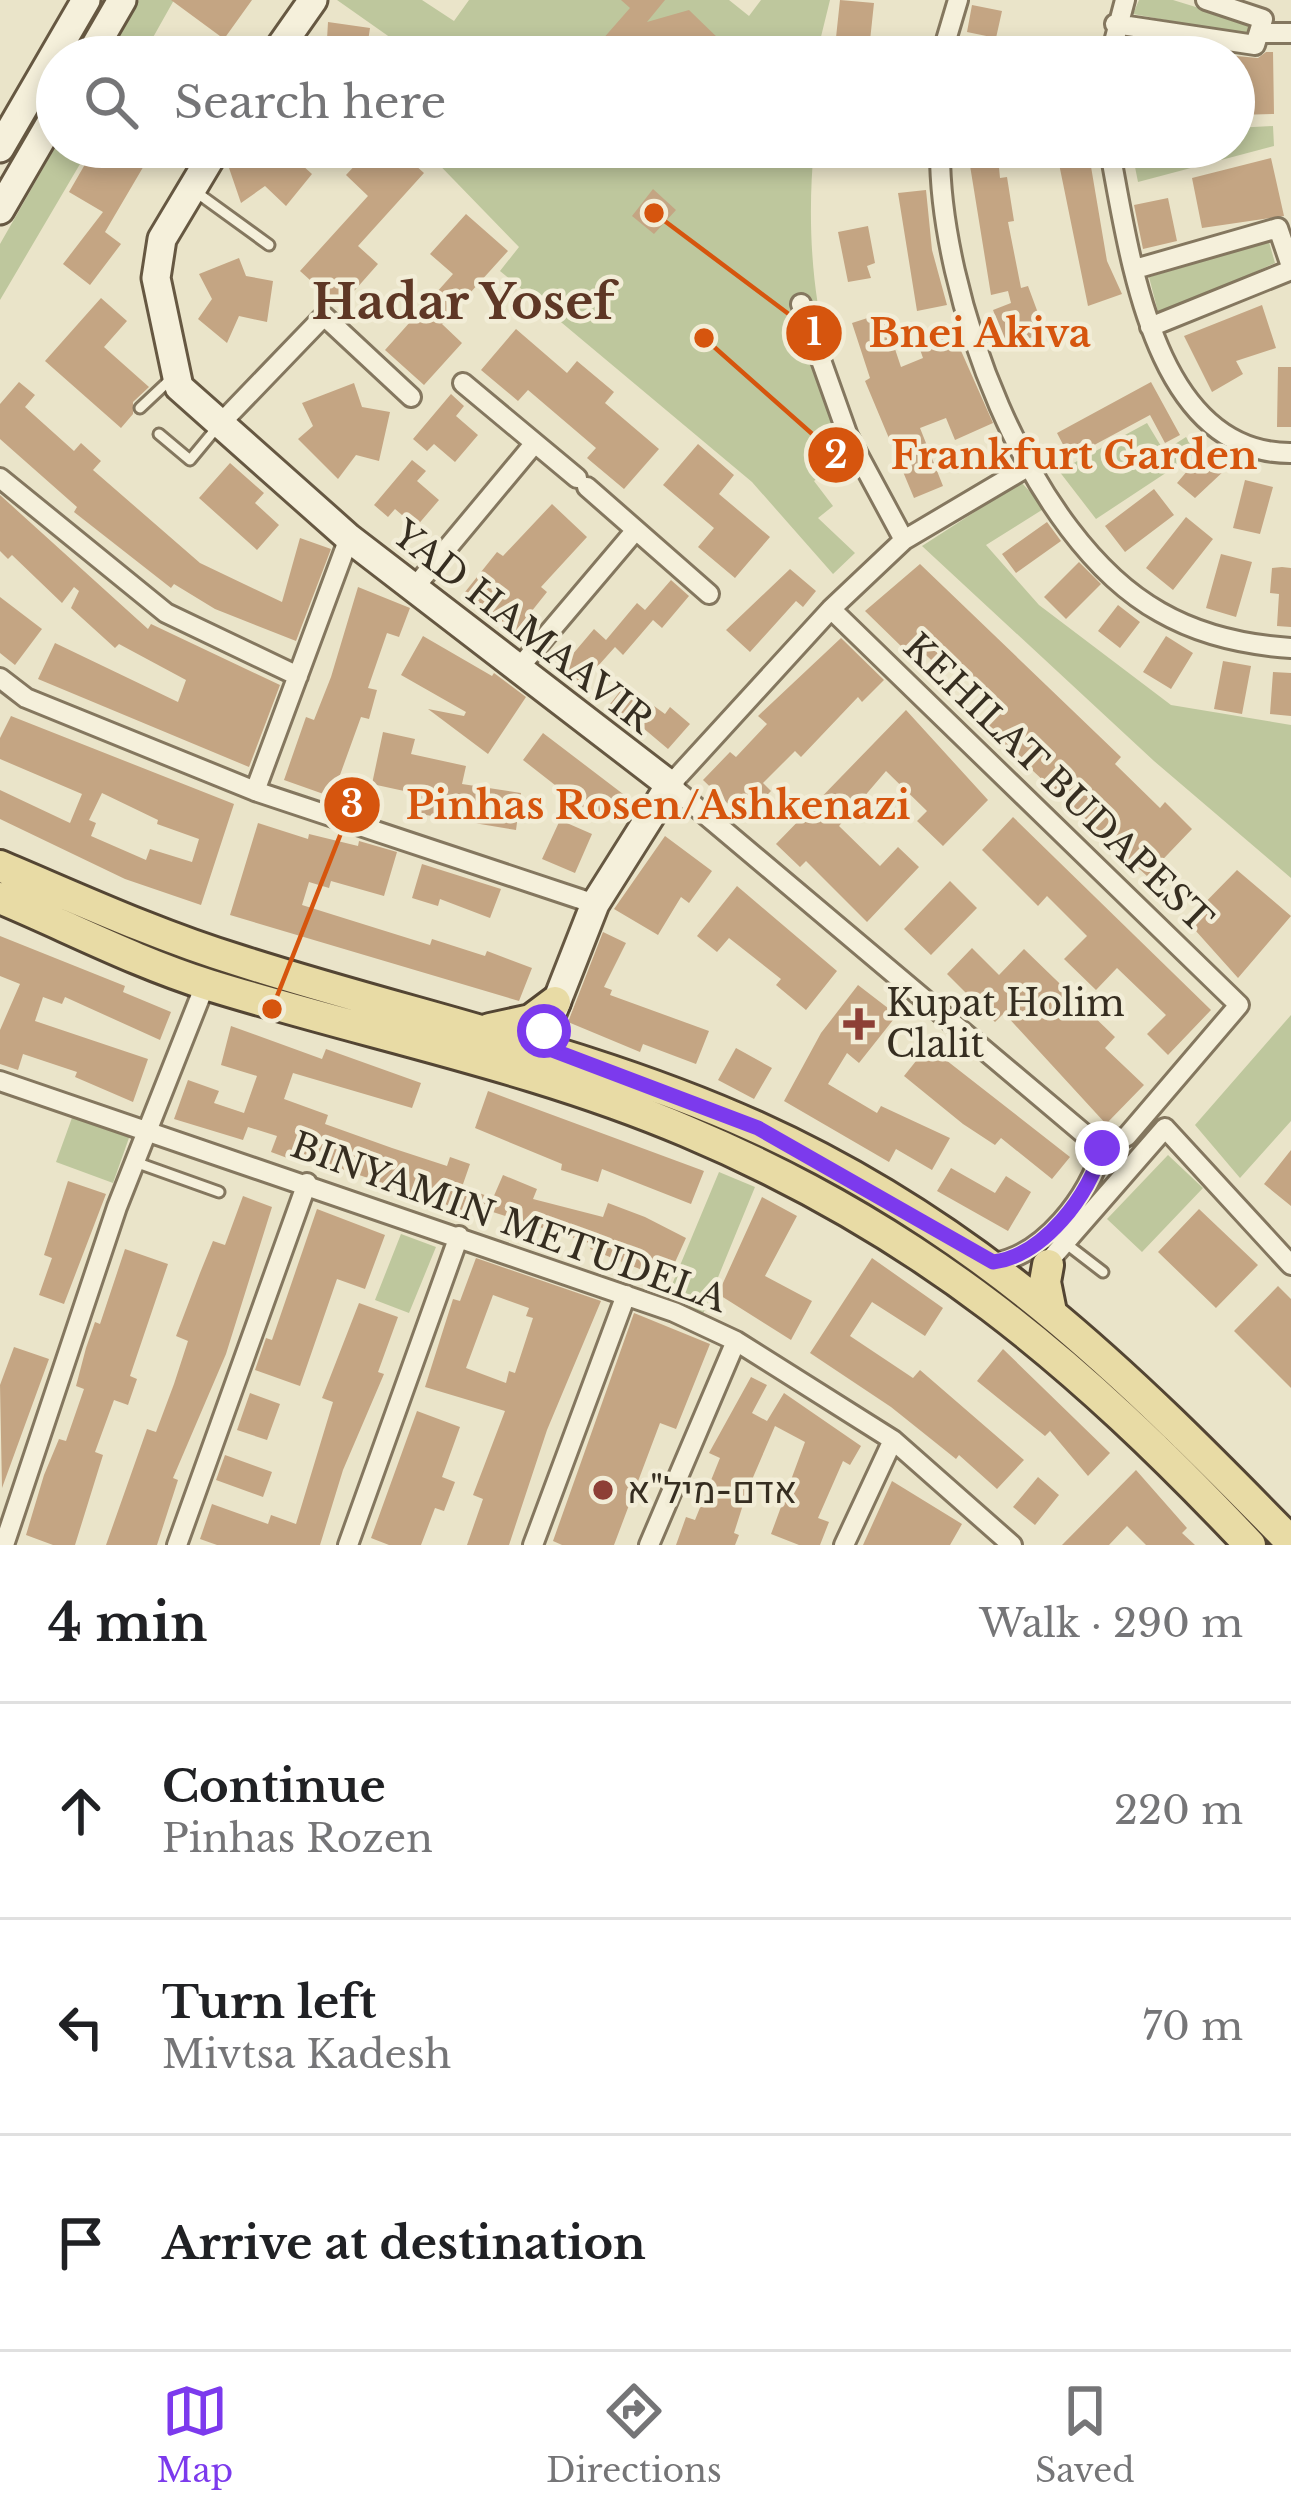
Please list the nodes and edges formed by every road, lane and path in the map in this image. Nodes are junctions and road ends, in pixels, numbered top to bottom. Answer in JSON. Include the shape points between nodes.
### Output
{"nodes":[{"id":1,"x":86,"y":0,"type":"edge"},
{"id":2,"x":122,"y":0,"type":"edge"},
{"id":3,"x":313,"y":0,"type":"edge"},
{"id":4,"x":958,"y":0,"type":"edge"},
{"id":5,"x":1125,"y":0,"type":"edge"},
{"id":6,"x":1206,"y":0,"type":"edge"},
{"id":7,"x":1115,"y":24,"type":"junction"},
{"id":8,"x":1261,"y":33,"type":"junction"},
{"id":9,"x":1291,"y":33,"type":"edge"},
{"id":10,"x":65,"y":36,"type":"edge"},
{"id":11,"x":101,"y":36,"type":"edge"},
{"id":12,"x":288,"y":36,"type":"edge"},
{"id":13,"x":947,"y":36,"type":"edge"},
{"id":14,"x":1114,"y":36,"type":"edge"},
{"id":15,"x":1191,"y":36,"type":"edge"},
{"id":16,"x":1255,"y":46,"type":"edge"},
{"id":17,"x":36,"y":86,"type":"edge"},
{"id":18,"x":0,"y":148,"type":"edge"},
{"id":19,"x":36,"y":148,"type":"edge"},
{"id":20,"x":205,"y":168,"type":"edge"},
{"id":21,"x":942,"y":168,"type":"edge"},
{"id":22,"x":1113,"y":168,"type":"edge"},
{"id":23,"x":192,"y":189,"type":"junction"},
{"id":24,"x":0,"y":210,"type":"edge"},
{"id":25,"x":269,"y":245,"type":"dead end"},
{"id":26,"x":1289,"y":258,"type":"edge"},
{"id":27,"x":1135,"y":269,"type":"junction"},
{"id":28,"x":801,"y":304,"type":"dead end"},
{"id":29,"x":1150,"y":327,"type":"junction"},
{"id":30,"x":177,"y":374,"type":"junction"},
{"id":31,"x":463,"y":383,"type":"dead end"},
{"id":32,"x":411,"y":397,"type":"dead end"},
{"id":33,"x":140,"y":407,"type":"dead end"},
{"id":34,"x":219,"y":425,"type":"junction"},
{"id":35,"x":159,"y":434,"type":"dead end"},
{"id":36,"x":534,"y":444,"type":"junction"},
{"id":37,"x":1291,"y":453,"type":"edge"},
{"id":38,"x":1029,"y":466,"type":"junction"},
{"id":39,"x":0,"y":478,"type":"edge"},
{"id":40,"x":635,"y":531,"type":"junction"},
{"id":41,"x":349,"y":538,"type":"junction"},
{"id":42,"x":904,"y":540,"type":"junction"},
{"id":43,"x":414,"y":589,"type":"junction"},
{"id":44,"x":709,"y":594,"type":"dead end"},
{"id":45,"x":831,"y":610,"type":"junction"},
{"id":46,"x":1291,"y":648,"type":"edge"},
{"id":47,"x":518,"y":669,"type":"junction"},
{"id":48,"x":298,"y":676,"type":"junction"},
{"id":49,"x":0,"y":678,"type":"edge"},
{"id":50,"x":670,"y":785,"type":"junction"},
{"id":51,"x":255,"y":791,"type":"junction"},
{"id":52,"x":0,"y":866,"type":"edge"},
{"id":53,"x":0,"y":898,"type":"edge"},
{"id":54,"x":595,"y":904,"type":"junction"},
{"id":55,"x":235,"y":960,"type":"junction"},
{"id":56,"x":205,"y":984,"type":"junction"},
{"id":57,"x":555,"y":1002,"type":"junction"},
{"id":58,"x":489,"y":1029,"type":"junction"},
{"id":59,"x":539,"y":1045,"type":"junction"},
{"id":60,"x":527,"y":1077,"type":"junction"},
{"id":61,"x":0,"y":1081,"type":"edge"},
{"id":62,"x":149,"y":1128,"type":"junction"},
{"id":63,"x":1102,"y":1148,"type":"junction"},
{"id":64,"x":136,"y":1162,"type":"junction"},
{"id":65,"x":307,"y":1183,"type":"junction"},
{"id":66,"x":219,"y":1192,"type":"dead end"},
{"id":67,"x":459,"y":1236,"type":"junction"},
{"id":68,"x":1053,"y":1248,"type":"junction"},
{"id":69,"x":993,"y":1262,"type":"junction"},
{"id":70,"x":1291,"y":1265,"type":"edge"},
{"id":71,"x":1103,"y":1272,"type":"dead end"},
{"id":72,"x":1019,"y":1282,"type":"junction"},
{"id":73,"x":969,"y":1285,"type":"junction"},
{"id":74,"x":626,"y":1294,"type":"junction"},
{"id":75,"x":1051,"y":1312,"type":"junction"},
{"id":76,"x":736,"y":1341,"type":"junction"},
{"id":77,"x":893,"y":1440,"type":"junction"},
{"id":78,"x":1291,"y":1542,"type":"edge"},
{"id":79,"x":4,"y":1545,"type":"edge"},
{"id":80,"x":177,"y":1545,"type":"edge"},
{"id":81,"x":348,"y":1545,"type":"edge"},
{"id":82,"x":532,"y":1545,"type":"edge"},
{"id":83,"x":650,"y":1545,"type":"edge"},
{"id":84,"x":844,"y":1545,"type":"edge"},
{"id":85,"x":1012,"y":1545,"type":"edge"},
{"id":86,"x":1250,"y":1545,"type":"edge"}],
"edges":[{"from":1,"to":10,"type":"street"},
{"from":2,"to":11,"type":"street"},
{"from":3,"to":12,"type":"street"},
{"from":4,"to":13,"type":"street"},
{"from":5,"to":7,"type":"street"},
{"from":6,"to":8,"type":"street","via":[[1263,20]]},
{"from":7,"to":14,"type":"street"},
{"from":7,"to":15,"type":"street"},
{"from":8,"to":9,"type":"street"},
{"from":8,"to":16,"type":"street"},
{"from":17,"to":18,"type":"street"},
{"from":19,"to":24,"type":"street"},
{"from":20,"to":23,"type":"street"},
{"from":21,"to":38,"type":"street","via":[[949,254]]},
{"from":22,"to":27,"type":"street"},
{"from":23,"to":25,"type":"lane"},
{"from":23,"to":30,"type":"street","via":[[162,238],[156,278]]},
{"from":26,"to":27,"type":"street","via":[[1278,228]]},
{"from":26,"to":29,"type":"street"},
{"from":27,"to":29,"type":"street"},
{"from":28,"to":42,"type":"street","via":[[848,436]]},
{"from":29,"to":37,"type":"street","via":[[1177,385],[1209,423]]},
{"from":30,"to":33,"type":"lane"},
{"from":30,"to":34,"type":"street","name":"YAD HAMAAVIR","via":[[179,387]]},
{"from":31,"to":36,"type":"street"},
{"from":32,"to":34,"type":"street","via":[[324,316]]},
{"from":34,"to":35,"type":"lane","via":[[190,460]]},
{"from":34,"to":41,"type":"street","name":"YAD HAMAAVIR"},
{"from":36,"to":40,"type":"street"},
{"from":36,"to":43,"type":"street"},
{"from":38,"to":42,"type":"street"},
{"from":38,"to":46,"type":"street","via":[[1103,566],[1156,610],[1205,634]]},
{"from":39,"to":48,"type":"street","via":[[166,613]]},
{"from":40,"to":44,"type":"street"},
{"from":40,"to":47,"type":"street"},
{"from":41,"to":43,"type":"street","name":"YAD HAMAAVIR"},
{"from":41,"to":48,"type":"street"},
{"from":42,"to":45,"type":"street"},
{"from":43,"to":47,"type":"street","name":"YAD HAMAAVIR"},
{"from":45,"to":50,"type":"street"},
{"from":45,"to":63,"type":"street","name":"KEHILAT BUDAPEST","via":[[1239,1004],[1127,1136]]},
{"from":47,"to":50,"type":"street","name":"YAD HAMAAVIR"},
{"from":48,"to":51,"type":"street"},
{"from":49,"to":51,"type":"street","via":[[26,698]]},
{"from":50,"to":54,"type":"street"},
{"from":50,"to":63,"type":"street","name":"YAD HAMAAVIR"},
{"from":51,"to":54,"type":"street"},
{"from":52,"to":55,"type":"main road"},
{"from":53,"to":56,"type":"main road"},
{"from":54,"to":57,"type":"street"},
{"from":55,"to":56,"type":"street"},
{"from":55,"to":58,"type":"main road"},
{"from":56,"to":60,"type":"main road"},
{"from":56,"to":62,"type":"street"},
{"from":57,"to":58,"type":"main road","via":[[531,1020]]},
{"from":57,"to":59,"type":"street"},
{"from":58,"to":59,"type":"main road"},
{"from":59,"to":60,"type":"street"},
{"from":59,"to":69,"type":"main road","via":[[758,1128]]},
{"from":60,"to":73,"type":"main road","via":[[706,1140],[831,1200]]},
{"from":61,"to":62,"type":"street","name":"BINYAMIN METUDELA"},
{"from":62,"to":64,"type":"street"},
{"from":62,"to":65,"type":"street","name":"BINYAMIN METUDELA"},
{"from":63,"to":68,"type":"street"},
{"from":64,"to":66,"type":"lane"},
{"from":64,"to":79,"type":"street"},
{"from":65,"to":67,"type":"street","name":"BINYAMIN METUDELA"},
{"from":65,"to":80,"type":"street"},
{"from":67,"to":74,"type":"street","name":"BINYAMIN METUDELA"},
{"from":67,"to":81,"type":"street"},
{"from":68,"to":69,"type":"street"},
{"from":68,"to":70,"type":"street","via":[[1165,1128]]},
{"from":68,"to":71,"type":"lane"},
{"from":68,"to":72,"type":"street"},
{"from":68,"to":75,"type":"main road","via":[[1045,1282]]},
{"from":69,"to":72,"type":"main road"},
{"from":72,"to":73,"type":"street"},
{"from":72,"to":75,"type":"main road"},
{"from":73,"to":86,"type":"main road","via":[[1143,1432]]},
{"from":74,"to":76,"type":"street","name":"BINYAMIN METUDELA"},
{"from":74,"to":82,"type":"street"},
{"from":75,"to":78,"type":"main road","via":[[1162,1410]]},
{"from":76,"to":77,"type":"street","name":"BINYAMIN METUDELA"},
{"from":76,"to":83,"type":"street"},
{"from":77,"to":84,"type":"street"},
{"from":77,"to":85,"type":"street","name":"BINYAMIN METUDELA"}]}
